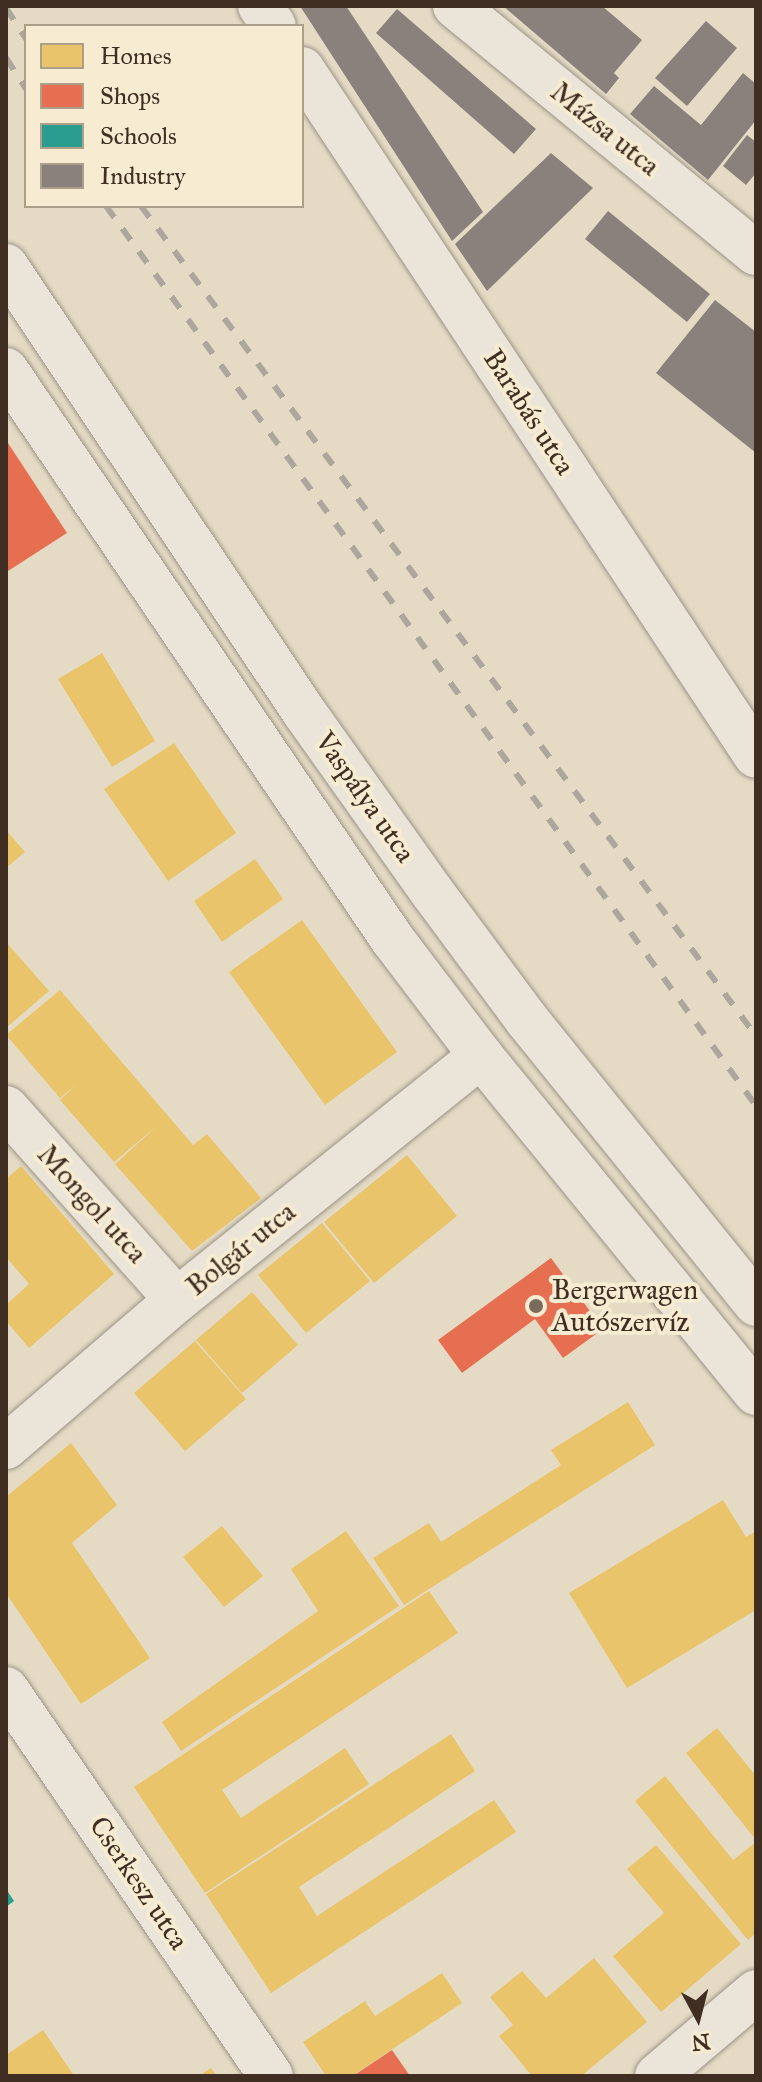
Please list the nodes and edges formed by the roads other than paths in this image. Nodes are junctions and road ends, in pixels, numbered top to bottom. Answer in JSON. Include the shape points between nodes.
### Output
{"nodes":[{"id":1,"x":260,"y":6,"type":"edge"},
{"id":2,"x":455,"y":6,"type":"edge"},
{"id":3,"x":273,"y":24,"type":"edge"},
{"id":4,"x":304,"y":72,"type":"edge"},
{"id":5,"x":756,"y":253,"type":"edge"},
{"id":6,"x":6,"y":266,"type":"edge"},
{"id":7,"x":6,"y":370,"type":"edge"},
{"id":8,"x":756,"y":756,"type":"edge"},
{"id":9,"x":527,"y":1020,"type":"junction"},
{"id":10,"x":481,"y":1056,"type":"junction"},
{"id":11,"x":6,"y":1108,"type":"edge"},
{"id":12,"x":671,"y":1199,"type":"junction"},
{"id":13,"x":627,"y":1234,"type":"junction"},
{"id":14,"x":177,"y":1300,"type":"junction"},
{"id":15,"x":756,"y":1304,"type":"edge"},
{"id":16,"x":756,"y":1393,"type":"edge"},
{"id":17,"x":6,"y":1447,"type":"edge"},
{"id":18,"x":6,"y":1689,"type":"edge"},
{"id":19,"x":756,"y":1992,"type":"edge"},
{"id":20,"x":271,"y":2076,"type":"edge"},
{"id":21,"x":657,"y":2076,"type":"edge"}],
"edges":[{"from":1,"to":3,"type":"street"},
{"from":2,"to":5,"type":"street","name":"Mázsa utca"},
{"from":4,"to":8,"type":"street","name":"Barabás utca"},
{"from":6,"to":9,"type":"street","name":"Vaspálya utca","via":[[304,712]]},
{"from":7,"to":10,"type":"street","name":"Vaspálya utca","via":[[271,765]]},
{"from":9,"to":10,"type":"street","name":"Bolgár utca"},
{"from":9,"to":12,"type":"street","name":"Vaspálya utca"},
{"from":10,"to":13,"type":"street","name":"Vaspálya utca"},
{"from":10,"to":14,"type":"street","name":"Bolgár utca"},
{"from":11,"to":14,"type":"street","name":"Mongol utca"},
{"from":12,"to":13,"type":"street"},
{"from":12,"to":15,"type":"street","name":"Vaspálya utca"},
{"from":13,"to":16,"type":"street","name":"Vaspálya utca"},
{"from":14,"to":17,"type":"street","name":"Bolgár utca"},
{"from":18,"to":20,"type":"street","name":"Cserkesz utca"},
{"from":19,"to":21,"type":"street"}]}
